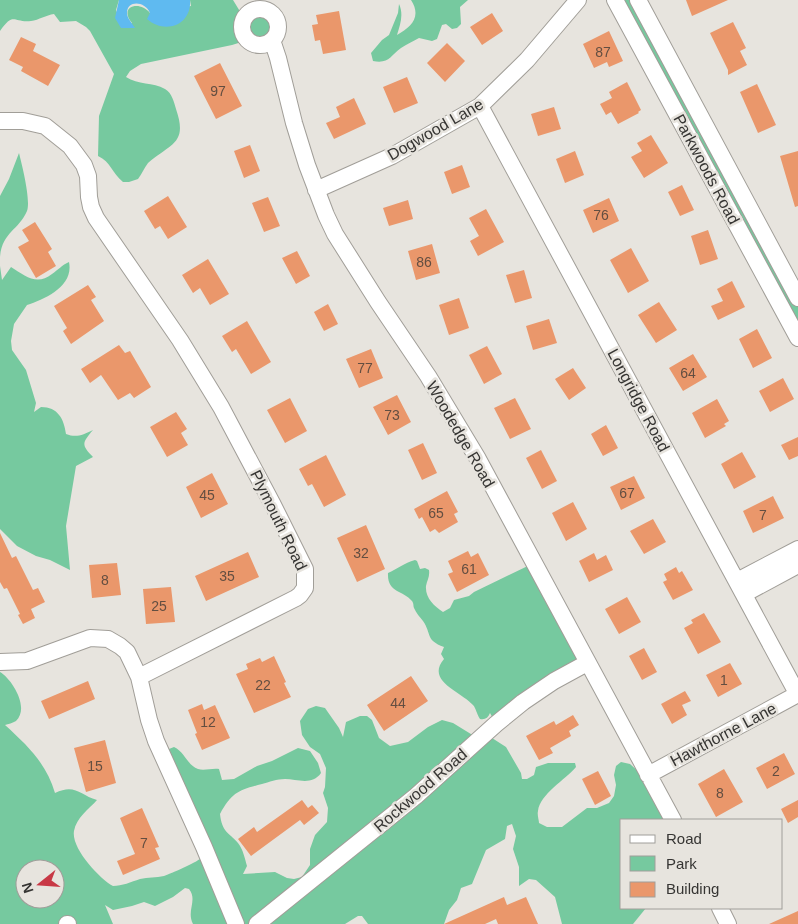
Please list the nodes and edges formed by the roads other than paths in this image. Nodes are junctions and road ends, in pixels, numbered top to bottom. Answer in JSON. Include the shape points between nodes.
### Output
{"nodes":[{"id":1,"x":578,"y":0,"type":"edge"},
{"id":2,"x":616,"y":0,"type":"edge"},
{"id":3,"x":638,"y":0,"type":"edge"},
{"id":4,"x":272,"y":40,"type":"dead end"},
{"id":5,"x":480,"y":106,"type":"junction"},
{"id":6,"x":0,"y":121,"type":"edge"},
{"id":7,"x":316,"y":190,"type":"junction"},
{"id":8,"x":798,"y":298,"type":"edge"},
{"id":9,"x":798,"y":338,"type":"edge"},
{"id":10,"x":798,"y":549,"type":"edge"},
{"id":11,"x":798,"y":565,"type":"edge"},
{"id":12,"x":740,"y":588,"type":"junction"},
{"id":13,"x":0,"y":662,"type":"edge"},
{"id":14,"x":587,"y":663,"type":"junction"},
{"id":15,"x":139,"y":678,"type":"junction"},
{"id":16,"x":798,"y":694,"type":"edge"},
{"id":17,"x":648,"y":775,"type":"junction"},
{"id":18,"x":672,"y":819,"type":"edge"},
{"id":19,"x":720,"y":909,"type":"edge"},
{"id":20,"x":236,"y":924,"type":"edge"},
{"id":21,"x":256,"y":924,"type":"edge"},
{"id":22,"x":728,"y":924,"type":"edge"}],
"edges":[{"from":1,"to":5,"type":"street","name":"Dogwood Lane","via":[[532,55]]},
{"from":2,"to":9,"type":"street","name":"Parkwoods Road"},
{"from":3,"to":8,"type":"street","name":"Parkwoods Road"},
{"from":4,"to":7,"type":"street","name":"Woodedge Road"},
{"from":5,"to":7,"type":"street","name":"Dogwood Lane","via":[[392,156]]},
{"from":5,"to":12,"type":"street","name":"Longridge Road"},
{"from":6,"to":15,"type":"street","name":"Plymouth Road","via":[[23,121],[45,126],[70,146],[84,165],[91,208],[96,218],[168,322],[221,407],[274,505],[306,573],[305,588],[296,598]]},
{"from":7,"to":14,"type":"street","name":"Woodedge Road","via":[[335,234],[478,459]]},
{"from":10,"to":12,"type":"street"},
{"from":11,"to":12,"type":"street"},
{"from":12,"to":16,"type":"street","name":"Longridge Road"},
{"from":13,"to":15,"type":"street","via":[[27,661],[84,639],[99,637],[114,642],[127,652]]},
{"from":14,"to":17,"type":"street","name":"Woodedge Road"},
{"from":14,"to":21,"type":"street","name":"Rockwood Road","via":[[523,702],[416,796]]},
{"from":15,"to":20,"type":"street","via":[[156,741]]},
{"from":16,"to":17,"type":"street","name":"Hawthorne Lane"},
{"from":17,"to":18,"type":"street","name":"Woodedge Road"},
{"from":19,"to":22,"type":"street"}]}
